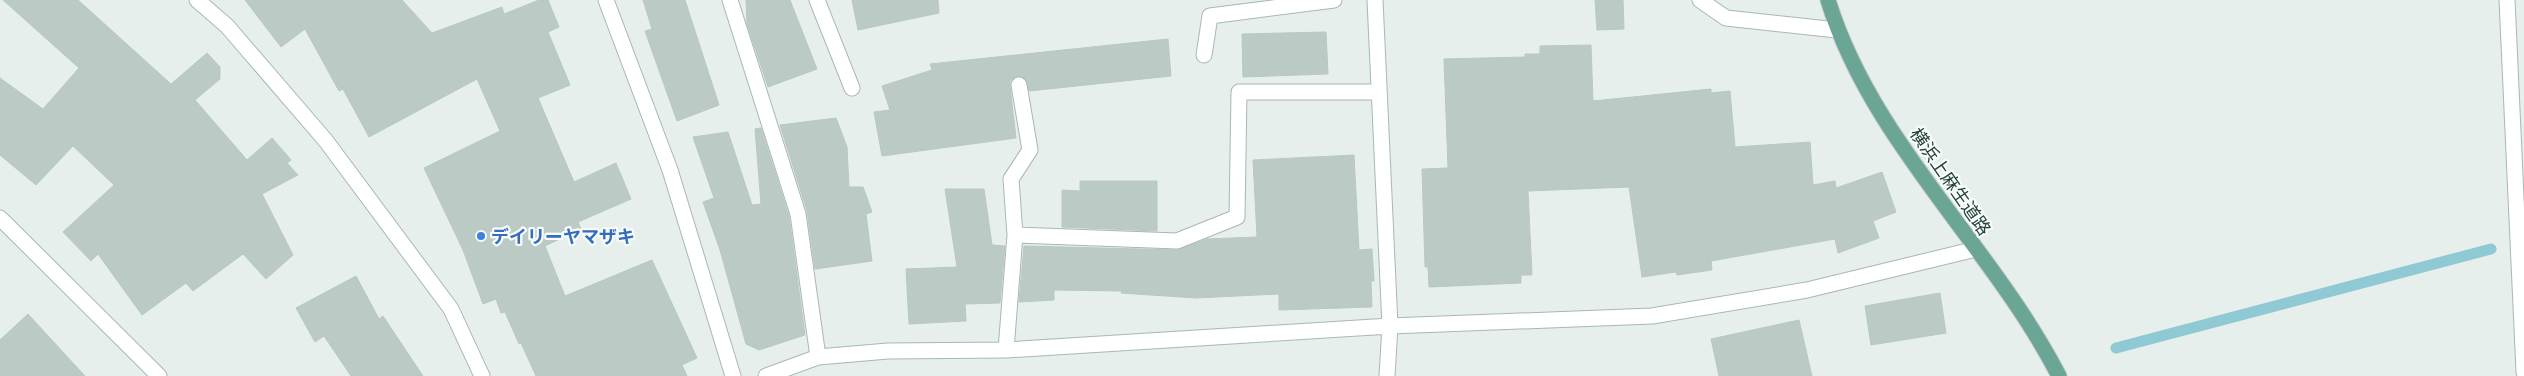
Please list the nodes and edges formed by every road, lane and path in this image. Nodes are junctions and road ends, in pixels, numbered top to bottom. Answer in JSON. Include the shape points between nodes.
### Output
{"nodes":[{"id":1,"x":196,"y":0,"type":"edge"},
{"id":2,"x":606,"y":0,"type":"edge"},
{"id":3,"x":730,"y":0,"type":"edge"},
{"id":4,"x":817,"y":0,"type":"edge"},
{"id":5,"x":1334,"y":0,"type":"edge"},
{"id":6,"x":1375,"y":0,"type":"edge"},
{"id":7,"x":1700,"y":0,"type":"edge"},
{"id":8,"x":1828,"y":0,"type":"edge"},
{"id":9,"x":2507,"y":0,"type":"edge"},
{"id":10,"x":1837,"y":30,"type":"junction"},
{"id":11,"x":1204,"y":54,"type":"dead end"},
{"id":12,"x":1020,"y":85,"type":"dead end"},
{"id":13,"x":852,"y":88,"type":"dead end"},
{"id":14,"x":1379,"y":92,"type":"junction"},
{"id":15,"x":0,"y":218,"type":"edge"},
{"id":16,"x":1015,"y":235,"type":"junction"},
{"id":17,"x":1976,"y":249,"type":"junction"},
{"id":18,"x":1390,"y":326,"type":"junction"},
{"id":19,"x":1006,"y":350,"type":"junction"},
{"id":20,"x":818,"y":357,"type":"junction"},
{"id":21,"x":2524,"y":372,"type":"edge"},
{"id":22,"x":159,"y":376,"type":"edge"},
{"id":23,"x":482,"y":376,"type":"edge"},
{"id":24,"x":733,"y":376,"type":"edge"},
{"id":25,"x":766,"y":376,"type":"edge"},
{"id":26,"x":1387,"y":376,"type":"edge"},
{"id":27,"x":2059,"y":376,"type":"edge"}],
"edges":[{"from":1,"to":23,"type":"street","via":[[227,26],[326,141],[451,309]]},
{"from":2,"to":24,"type":"street","via":[[670,170]]},
{"from":3,"to":20,"type":"street","via":[[798,214]]},
{"from":4,"to":13,"type":"street"},
{"from":5,"to":11,"type":"street","via":[[1210,16]]},
{"from":6,"to":14,"type":"street"},
{"from":7,"to":10,"type":"street","via":[[1726,18]]},
{"from":8,"to":10,"type":"main road","name":"横浜上麻生道路"},
{"from":9,"to":21,"type":"street"},
{"from":10,"to":17,"type":"main road","name":"横浜上麻生道路","via":[[1868,96]]},
{"from":12,"to":16,"type":"street","via":[[1030,150],[1010,179]]},
{"from":14,"to":16,"type":"street","via":[[1239,92],[1237,217],[1185,238],[1177,241]]},
{"from":14,"to":18,"type":"street"},
{"from":15,"to":22,"type":"street"},
{"from":16,"to":19,"type":"street"},
{"from":17,"to":18,"type":"street","via":[[1807,290],[1652,316]]},
{"from":17,"to":27,"type":"main road","name":"横浜上麻生道路","via":[[2049,356]]},
{"from":18,"to":19,"type":"street"},
{"from":18,"to":26,"type":"street"},
{"from":19,"to":20,"type":"street","via":[[888,351]]},
{"from":20,"to":25,"type":"street"}]}
